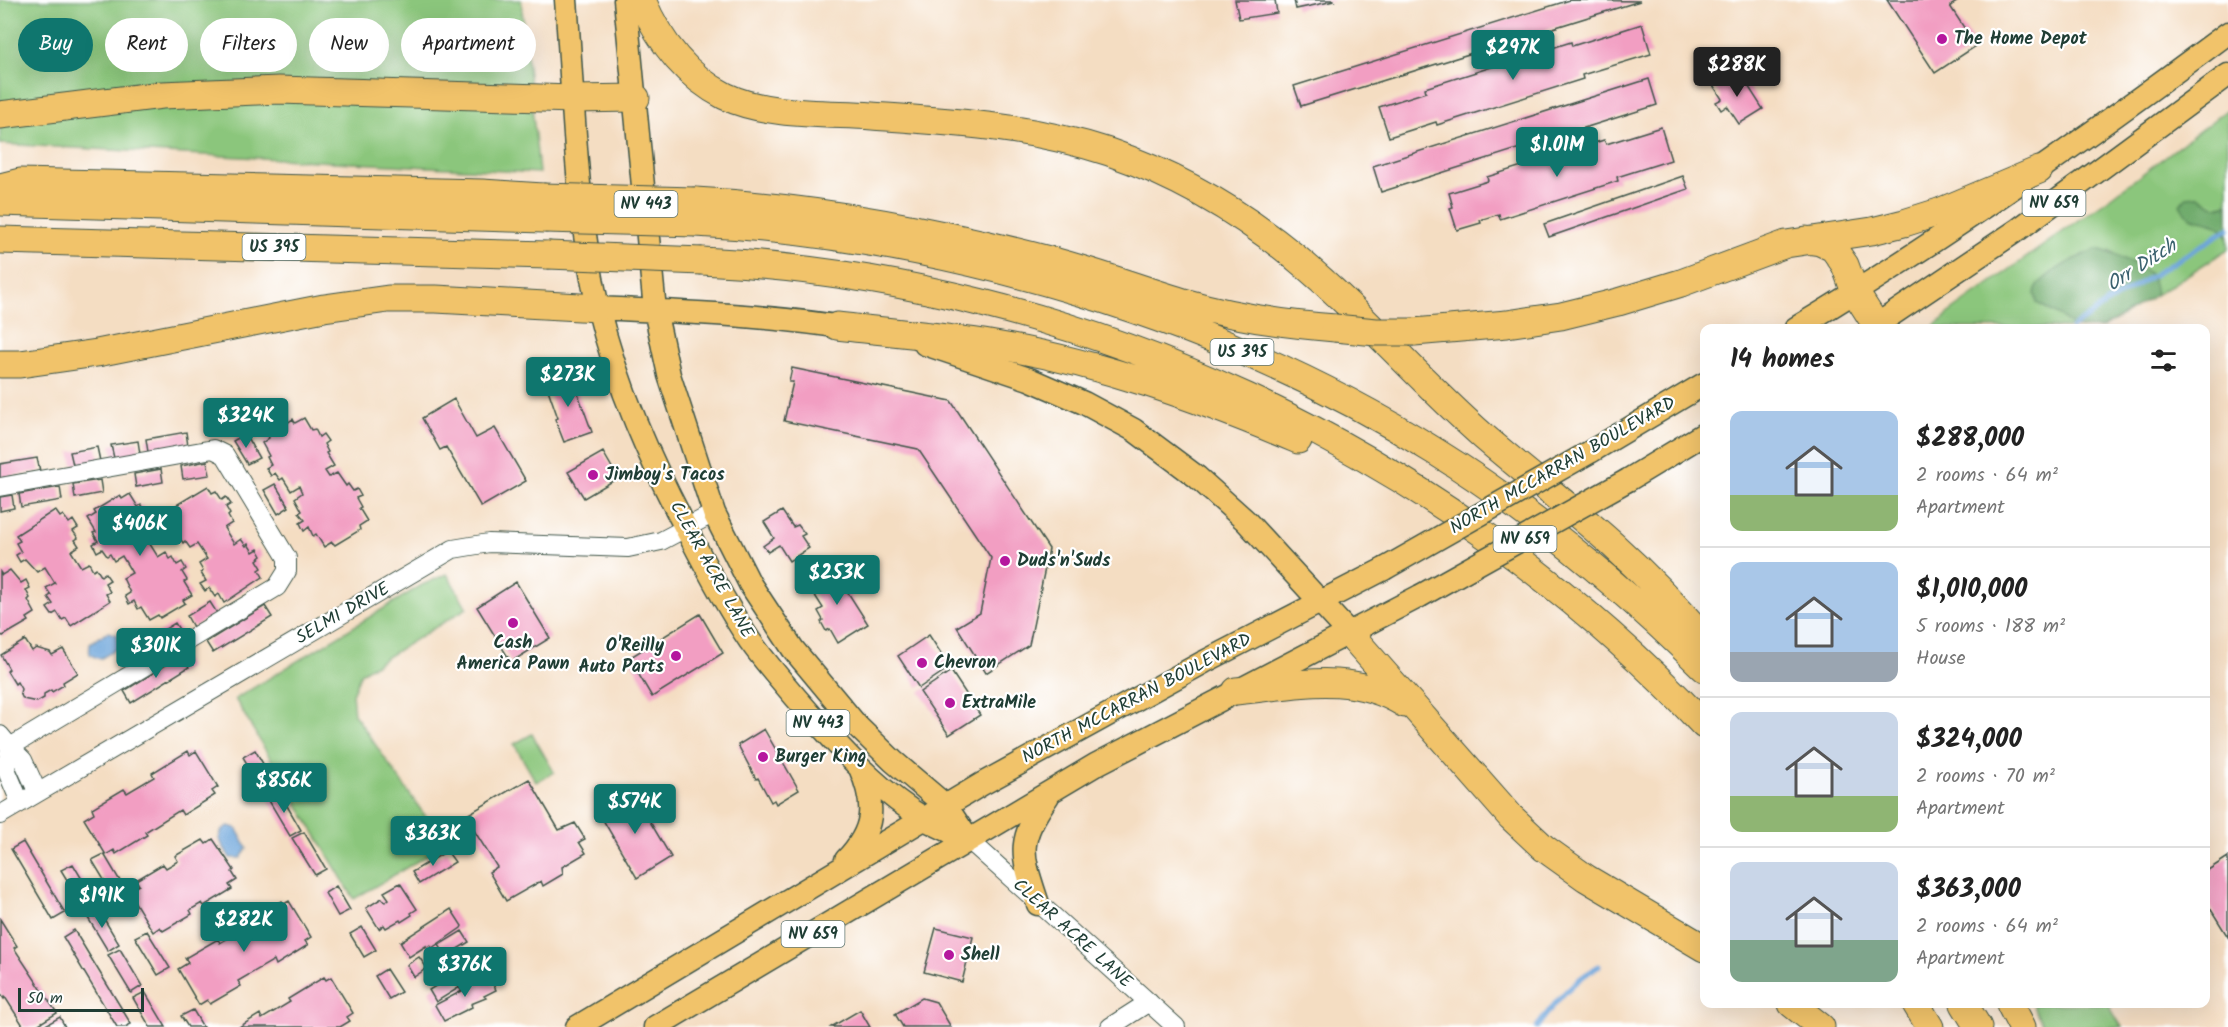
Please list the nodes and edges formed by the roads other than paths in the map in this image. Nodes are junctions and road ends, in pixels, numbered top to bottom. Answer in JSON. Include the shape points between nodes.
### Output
{"nodes":[{"id":1,"x":566,"y":0,"type":"edge"},
{"id":2,"x":625,"y":0,"type":"edge"},
{"id":3,"x":642,"y":0,"type":"edge"},
{"id":4,"x":2228,"y":33,"type":"edge"},
{"id":5,"x":2228,"y":75,"type":"edge"},
{"id":6,"x":636,"y":98,"type":"junction"},
{"id":7,"x":573,"y":99,"type":"junction"},
{"id":8,"x":0,"y":115,"type":"edge"},
{"id":9,"x":2039,"y":170,"type":"junction"},
{"id":10,"x":0,"y":187,"type":"edge"},
{"id":11,"x":0,"y":202,"type":"edge"},
{"id":12,"x":544,"y":208,"type":"junction"},
{"id":13,"x":695,"y":212,"type":"junction"},
{"id":14,"x":0,"y":240,"type":"edge"},
{"id":15,"x":1804,"y":240,"type":"junction"},
{"id":16,"x":1855,"y":292,"type":"junction"},
{"id":17,"x":598,"y":308,"type":"junction"},
{"id":18,"x":655,"y":310,"type":"junction"},
{"id":19,"x":1803,"y":324,"type":"edge"},
{"id":20,"x":1874,"y":324,"type":"edge"},
{"id":21,"x":1882,"y":324,"type":"edge"},
{"id":22,"x":837,"y":326,"type":"junction"},
{"id":23,"x":0,"y":364,"type":"edge"},
{"id":24,"x":1700,"y":386,"type":"edge"},
{"id":25,"x":1700,"y":436,"type":"edge"},
{"id":26,"x":0,"y":486,"type":"edge"},
{"id":27,"x":714,"y":513,"type":"junction"},
{"id":28,"x":686,"y":529,"type":"junction"},
{"id":29,"x":1496,"y":542,"type":"junction"},
{"id":30,"x":1319,"y":602,"type":"junction"},
{"id":31,"x":1349,"y":633,"type":"junction"},
{"id":32,"x":1700,"y":634,"type":"edge"},
{"id":33,"x":1700,"y":664,"type":"edge"},
{"id":34,"x":1236,"y":691,"type":"junction"},
{"id":35,"x":1414,"y":709,"type":"junction"},
{"id":36,"x":1700,"y":720,"type":"edge"},
{"id":37,"x":5,"y":741,"type":"edge"},
{"id":38,"x":859,"y":766,"type":"junction"},
{"id":39,"x":1052,"y":790,"type":"junction"},
{"id":40,"x":37,"y":791,"type":"junction"},
{"id":41,"x":20,"y":802,"type":"junction"},
{"id":42,"x":946,"y":806,"type":"junction"},
{"id":43,"x":0,"y":814,"type":"edge"},
{"id":44,"x":925,"y":819,"type":"junction"},
{"id":45,"x":969,"y":840,"type":"junction"},
{"id":46,"x":834,"y":873,"type":"junction"},
{"id":47,"x":1038,"y":904,"type":"junction"},
{"id":48,"x":1700,"y":946,"type":"edge"},
{"id":49,"x":1149,"y":1002,"type":"junction"},
{"id":50,"x":1797,"y":1008,"type":"edge"},
{"id":51,"x":1918,"y":1008,"type":"edge"},
{"id":52,"x":1966,"y":1008,"type":"edge"},
{"id":53,"x":2012,"y":1008,"type":"edge"},
{"id":54,"x":577,"y":1027,"type":"edge"},
{"id":55,"x":656,"y":1027,"type":"edge"},
{"id":56,"x":1110,"y":1027,"type":"edge"},
{"id":57,"x":1176,"y":1027,"type":"edge"},
{"id":58,"x":1821,"y":1027,"type":"edge"},
{"id":59,"x":1930,"y":1027,"type":"edge"},
{"id":60,"x":1978,"y":1027,"type":"edge"},
{"id":61,"x":2022,"y":1027,"type":"edge"}],
"edges":[{"from":1,"to":7,"type":"main road","name":"CLEAR ACRE LANE","number":"NV 443"},
{"from":2,"to":6,"type":"main road","name":"CLEAR ACRE LANE","number":"NV 443"},
{"from":3,"to":32,"type":"highway","via":[[652,25],[678,61],[702,83],[728,97],[798,112],[1001,126],[1111,153],[1186,184],[1257,228],[1326,284],[1461,417],[1613,546]]},
{"from":4,"to":9,"type":"main road","number":"NV 659"},
{"from":5,"to":21,"type":"main road","number":"NV 659"},
{"from":6,"to":7,"type":"highway"},
{"from":6,"to":18,"type":"main road","name":"CLEAR ACRE LANE","number":"NV 443"},
{"from":7,"to":8,"type":"highway","via":[[279,90],[162,95]]},
{"from":7,"to":17,"type":"main road","name":"CLEAR ACRE LANE","number":"NV 443","via":[[584,231]]},
{"from":9,"to":15,"type":"highway","via":[[1904,223]]},
{"from":9,"to":16,"type":"main road","number":"NV 659"},
{"from":10,"to":12,"type":"highway","via":[[20,182],[482,193]]},
{"from":11,"to":12,"type":"highway","number":"US 395"},
{"from":12,"to":13,"type":"highway","number":"US 395","bridge":true},
{"from":13,"to":15,"type":"highway","bridge":true,"via":[[808,211],[908,227],[1058,262],[1248,317],[1376,332],[1507,324],[1561,316],[1618,303]]},
{"from":13,"to":33,"type":"highway","number":"US 395","via":[[928,254],[1021,276],[1127,309],[1258,358],[1400,430],[1515,506],[1600,572]]},
{"from":14,"to":29,"type":"highway","number":"US 395","bridge":true,"via":[[702,261],[802,270],[916,288],[1039,319],[1194,373],[1315,430],[1413,486]]},
{"from":15,"to":16,"type":"highway","via":[[1833,248],[1845,265]]},
{"from":16,"to":19,"type":"main road","number":"NV 659"},
{"from":16,"to":20,"type":"highway"},
{"from":17,"to":18,"type":"main road"},
{"from":17,"to":23,"type":"highway","via":[[388,299],[324,308],[97,354]]},
{"from":17,"to":28,"type":"main road","name":"CLEAR ACRE LANE","number":"NV 443","via":[[624,393]]},
{"from":18,"to":22,"type":"main road"},
{"from":18,"to":27,"type":"main road","name":"CLEAR ACRE LANE","number":"NV 443","via":[[669,375]]},
{"from":22,"to":29,"type":"highway","via":[[995,345],[1144,381],[1358,466]]},
{"from":22,"to":30,"type":"main road","via":[[932,345],[988,364],[1084,403],[1134,430],[1197,477],[1246,521]]},
{"from":24,"to":30,"type":"main road","name":"NORTH MCCARRAN BOULEVARD","number":"NV 659","bridge":true,"via":[[1384,569]]},
{"from":25,"to":31,"type":"main road","number":"NV 659","bridge":true},
{"from":26,"to":37,"type":"street","via":[[213,448],[225,454],[287,558],[286,571],[277,587]]},
{"from":27,"to":28,"type":"street","name":"SELMI DRIVE"},
{"from":27,"to":42,"type":"main road","name":"CLEAR ACRE LANE","number":"NV 443","via":[[750,584],[812,673],[858,727]]},
{"from":28,"to":38,"type":"main road","name":"CLEAR ACRE LANE","number":"NV 443","via":[[752,642]]},
{"from":28,"to":40,"type":"street","name":"SELMI DRIVE","via":[[661,541],[628,548],[489,543],[453,549]]},
{"from":29,"to":36,"type":"highway","number":"US 395","via":[[1611,634]]},
{"from":30,"to":31,"type":"main road"},
{"from":30,"to":42,"type":"main road","name":"NORTH MCCARRAN BOULEVARD","number":"NV 659"},
{"from":31,"to":34,"type":"main road","number":"NV 659"},
{"from":31,"to":35,"type":"highway"},
{"from":34,"to":35,"type":"highway","via":[[1340,682],[1373,688]]},
{"from":34,"to":39,"type":"main road","number":"NV 659"},
{"from":35,"to":48,"type":"highway","via":[[1544,848],[1586,878]]},
{"from":37,"to":40,"type":"street","via":[[23,760]]},
{"from":37,"to":41,"type":"street","via":[[6,769]]},
{"from":38,"to":44,"type":"main road","name":"CLEAR ACRE LANE","number":"NV 443"},
{"from":38,"to":46,"type":"main road","via":[[869,788],[871,818],[863,838]]},
{"from":39,"to":45,"type":"main road","number":"NV 659"},
{"from":39,"to":47,"type":"main road","via":[[1034,817],[1024,845],[1025,863]]},
{"from":40,"to":41,"type":"street","name":"SELMI DRIVE"},
{"from":41,"to":43,"type":"street","name":"SELMI DRIVE"},
{"from":42,"to":44,"type":"main road","name":"NORTH MCCARRAN BOULEVARD","number":"NV 659"},
{"from":42,"to":45,"type":"main road","name":"CLEAR ACRE LANE","number":"NV 443"},
{"from":44,"to":45,"type":"main road","name":"CLEAR ACRE LANE","number":"NV 443"},
{"from":44,"to":46,"type":"main road","name":"NORTH MCCARRAN BOULEVARD","number":"NV 659"},
{"from":45,"to":47,"type":"street","name":"CLEAR ACRE LANE"},
{"from":45,"to":55,"type":"main road","number":"NV 659"},
{"from":46,"to":54,"type":"main road","name":"NORTH MCCARRAN BOULEVARD","number":"NV 659"},
{"from":47,"to":49,"type":"street","name":"CLEAR ACRE LANE"},
{"from":49,"to":56,"type":"street"},
{"from":49,"to":57,"type":"street","name":"CLEAR ACRE LANE"},
{"from":50,"to":58,"type":"highway"},
{"from":51,"to":59,"type":"highway"},
{"from":52,"to":60,"type":"highway"},
{"from":53,"to":61,"type":"highway"}]}
